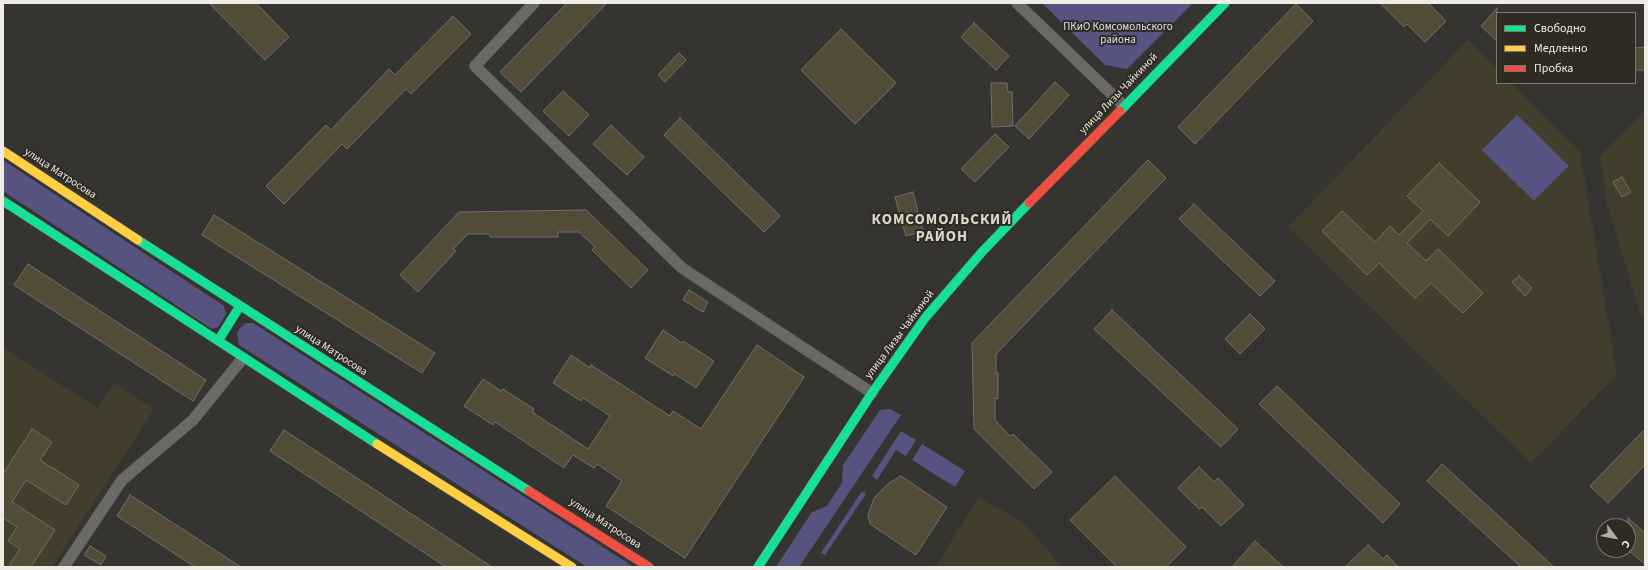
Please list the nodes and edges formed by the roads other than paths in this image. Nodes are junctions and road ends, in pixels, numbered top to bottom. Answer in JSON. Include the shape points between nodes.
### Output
{"nodes":[{"id":1,"x":534,"y":3,"type":"edge"},
{"id":2,"x":1017,"y":3,"type":"edge"},
{"id":3,"x":1225,"y":3,"type":"edge"},
{"id":4,"x":1124,"y":106,"type":"junction"},
{"id":5,"x":3,"y":151,"type":"edge"},
{"id":6,"x":3,"y":201,"type":"edge"},
{"id":7,"x":240,"y":306,"type":"junction"},
{"id":8,"x":218,"y":341,"type":"junction"},
{"id":9,"x":243,"y":358,"type":"junction"},
{"id":10,"x":872,"y":393,"type":"junction"},
{"id":11,"x":64,"y":567,"type":"edge"},
{"id":12,"x":572,"y":567,"type":"edge"},
{"id":13,"x":649,"y":567,"type":"edge"},
{"id":14,"x":758,"y":567,"type":"edge"}],
"edges":[{"from":1,"to":10,"type":"street","via":[[474,66],[682,268]]},
{"from":2,"to":4,"type":"street"},
{"from":3,"to":4,"type":"main road","name":"улица Лизы Чайкиной"},
{"from":4,"to":10,"type":"main road","name":"улица Лизы Чайкиной","via":[[982,252],[925,318]]},
{"from":5,"to":7,"type":"main road","name":"улица Матросова"},
{"from":6,"to":8,"type":"main road"},
{"from":7,"to":8,"type":"main road"},
{"from":7,"to":13,"type":"main road","name":"улица Матросова"},
{"from":8,"to":9,"type":"main road"},
{"from":9,"to":11,"type":"street","via":[[193,420],[122,480]]},
{"from":9,"to":12,"type":"main road"},
{"from":10,"to":14,"type":"main road","name":"улица Лизы Чайкиной"}]}
